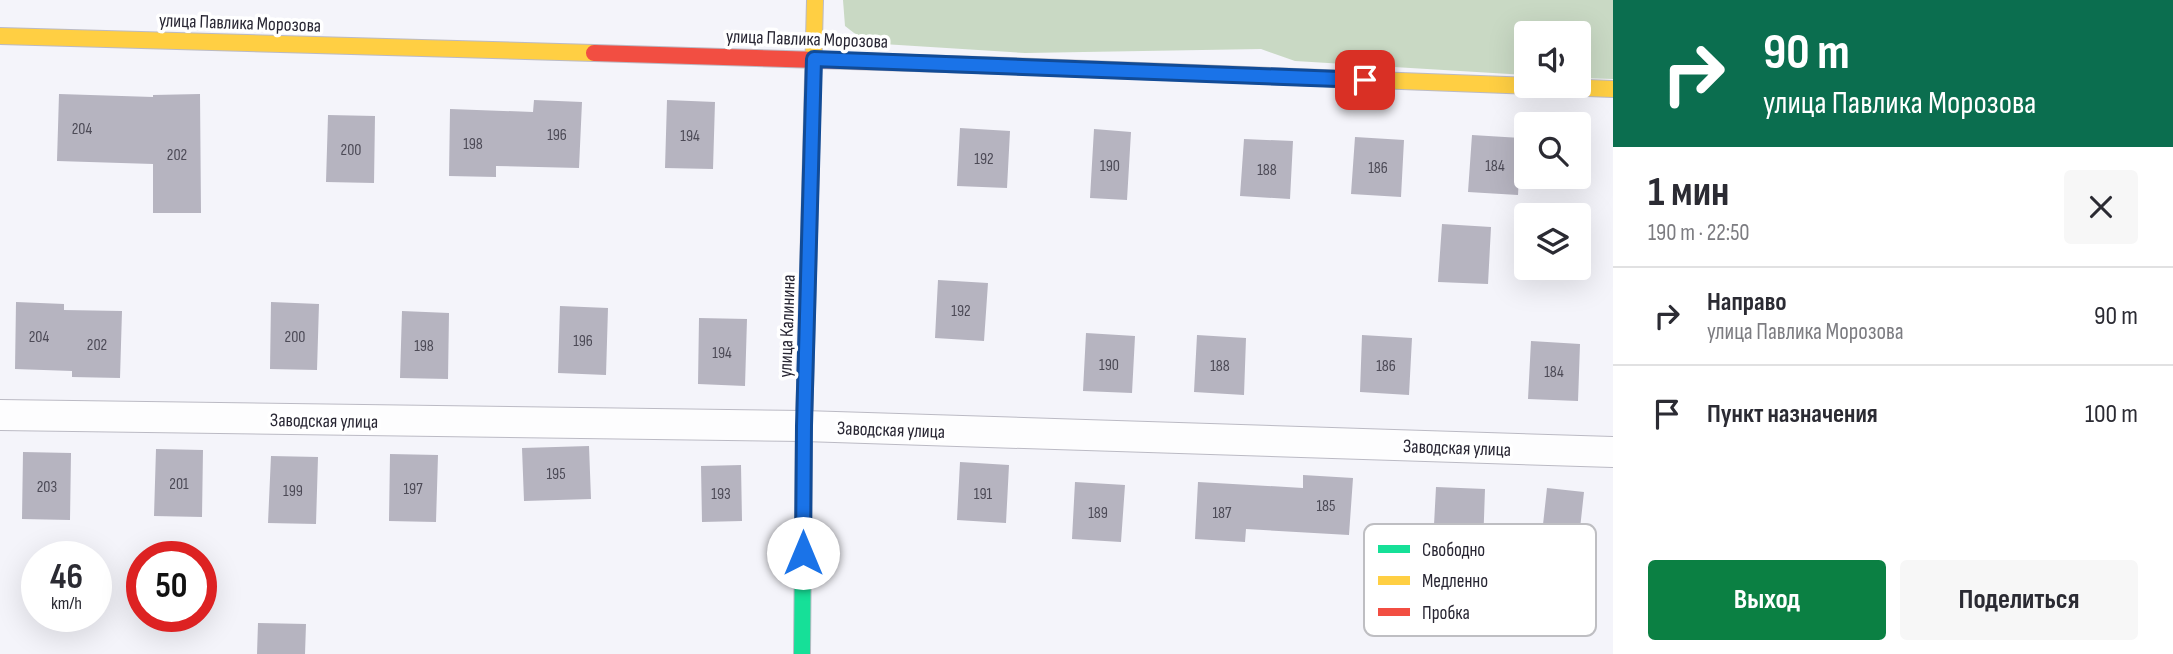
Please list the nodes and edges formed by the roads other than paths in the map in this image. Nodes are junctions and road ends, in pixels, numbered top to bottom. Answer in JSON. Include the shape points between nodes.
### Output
{"nodes":[{"id":1,"x":815,"y":0,"type":"edge"},
{"id":2,"x":0,"y":36,"type":"edge"},
{"id":3,"x":814,"y":59,"type":"junction"},
{"id":4,"x":1613,"y":89,"type":"edge"},
{"id":5,"x":0,"y":415,"type":"edge"},
{"id":6,"x":804,"y":426,"type":"junction"},
{"id":7,"x":1613,"y":452,"type":"edge"},
{"id":8,"x":802,"y":654,"type":"edge"}],
"edges":[{"from":1,"to":3,"type":"street","name":"улица Калинина"},
{"from":2,"to":3,"type":"street","name":"улица Павлика Морозова"},
{"from":3,"to":4,"type":"street","name":"улица Павлика Морозова"},
{"from":3,"to":6,"type":"street","name":"улица Калинина"},
{"from":5,"to":6,"type":"street","name":"Заводская улица"},
{"from":6,"to":7,"type":"street","name":"Заводская улица"},
{"from":6,"to":8,"type":"street","name":"улица Калинина"}]}
